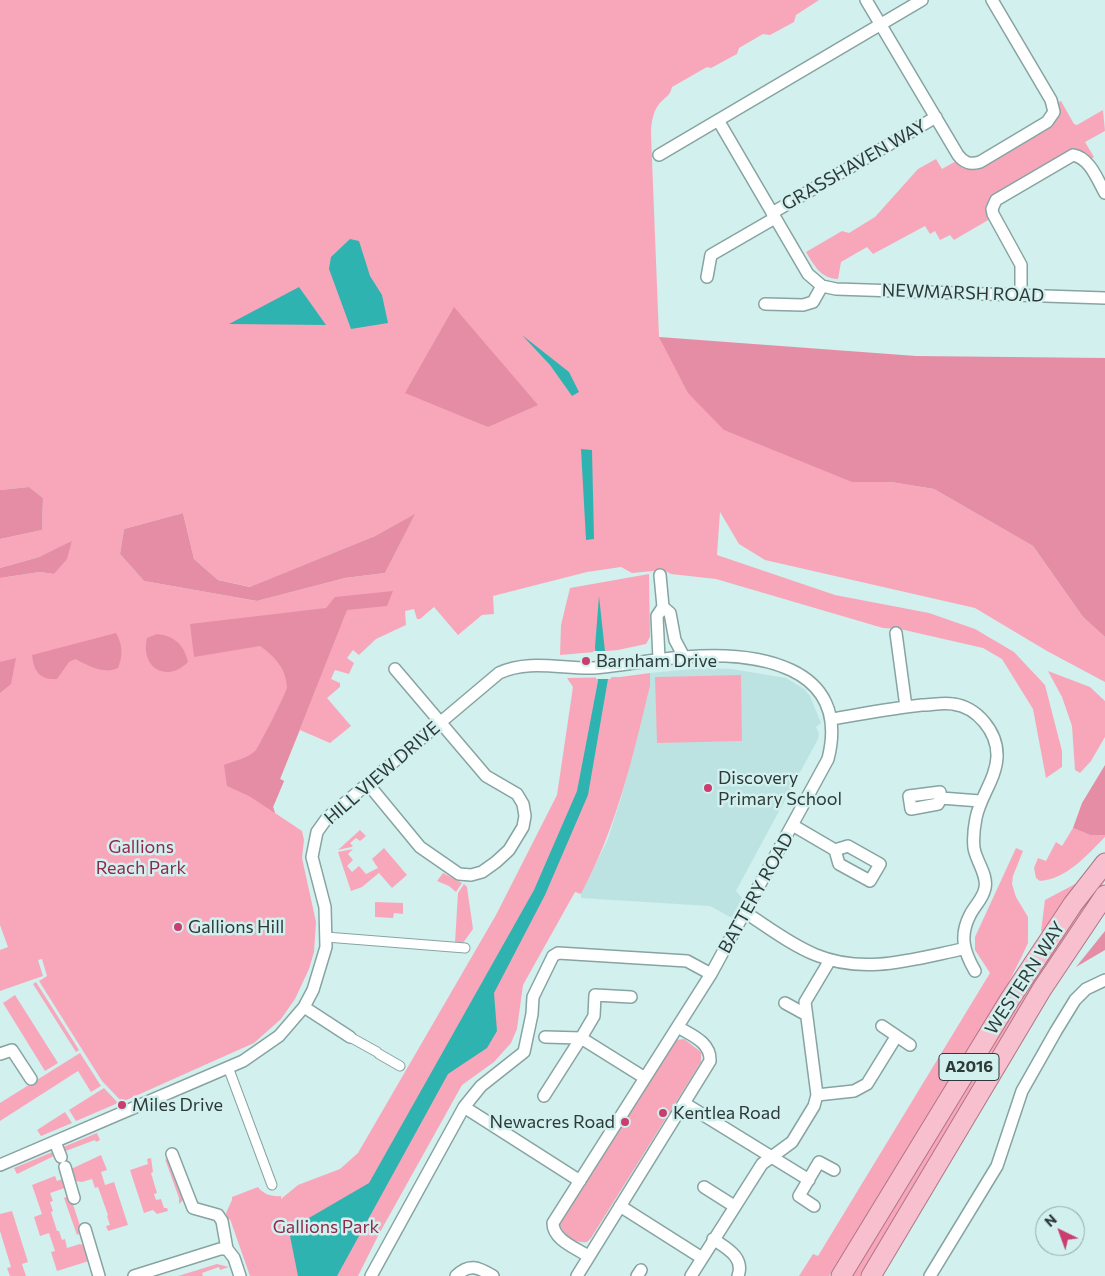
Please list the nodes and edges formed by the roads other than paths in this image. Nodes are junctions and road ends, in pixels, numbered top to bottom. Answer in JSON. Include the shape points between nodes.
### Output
{"nodes":[{"id":1,"x":866,"y":0,"type":"edge"},
{"id":2,"x":922,"y":0,"type":"edge"},
{"id":3,"x":992,"y":0,"type":"edge"},
{"id":4,"x":881,"y":24,"type":"junction"},
{"id":5,"x":936,"y":117,"type":"junction"},
{"id":6,"x":718,"y":120,"type":"junction"},
{"id":7,"x":659,"y":155,"type":"dead end"},
{"id":8,"x":1105,"y":193,"type":"edge"},
{"id":9,"x":774,"y":216,"type":"junction"},
{"id":10,"x":707,"y":277,"type":"dead end"},
{"id":11,"x":822,"y":286,"type":"junction"},
{"id":12,"x":1021,"y":295,"type":"junction"},
{"id":13,"x":1105,"y":298,"type":"edge"},
{"id":14,"x":765,"y":304,"type":"dead end"},
{"id":15,"x":660,"y":575,"type":"dead end"},
{"id":16,"x":663,"y":607,"type":"junction"},
{"id":17,"x":896,"y":633,"type":"dead end"},
{"id":18,"x":684,"y":657,"type":"junction"},
{"id":19,"x":659,"y":659,"type":"junction"},
{"id":20,"x":396,"y":669,"type":"dead end"},
{"id":21,"x":906,"y":707,"type":"junction"},
{"id":22,"x":832,"y":719,"type":"junction"},
{"id":23,"x":440,"y":723,"type":"junction"},
{"id":24,"x":368,"y":784,"type":"junction"},
{"id":25,"x":940,"y":798,"type":"dead end"},
{"id":26,"x":980,"y":801,"type":"junction"},
{"id":27,"x":794,"y":826,"type":"junction"},
{"id":28,"x":836,"y":850,"type":"dead end"},
{"id":29,"x":1105,"y":863,"type":"edge"},
{"id":30,"x":1105,"y":895,"type":"edge"},
{"id":31,"x":746,"y":913,"type":"junction"},
{"id":32,"x":326,"y":937,"type":"junction"},
{"id":33,"x":464,"y":948,"type":"dead end"},
{"id":34,"x":963,"y":949,"type":"junction"},
{"id":35,"x":830,"y":960,"type":"junction"},
{"id":36,"x":975,"y":971,"type":"dead end"},
{"id":37,"x":711,"y":974,"type":"junction"},
{"id":38,"x":1105,"y":980,"type":"edge"},
{"id":39,"x":631,"y":997,"type":"dead end"},
{"id":40,"x":786,"y":1003,"type":"dead end"},
{"id":41,"x":304,"y":1007,"type":"junction"},
{"id":42,"x":805,"y":1014,"type":"junction"},
{"id":43,"x":882,"y":1026,"type":"dead end"},
{"id":44,"x":678,"y":1027,"type":"junction"},
{"id":45,"x":350,"y":1037,"type":"joint"},
{"id":46,"x":545,"y":1037,"type":"dead end"},
{"id":47,"x":896,"y":1037,"type":"junction"},
{"id":48,"x":581,"y":1038,"type":"junction"},
{"id":49,"x":910,"y":1045,"type":"dead end"},
{"id":50,"x":0,"y":1054,"type":"edge"},
{"id":51,"x":400,"y":1066,"type":"dead end"},
{"id":52,"x":228,"y":1067,"type":"junction"},
{"id":53,"x":645,"y":1078,"type":"junction"},
{"id":54,"x":31,"y":1079,"type":"dead end"},
{"id":55,"x":817,"y":1094,"type":"junction"},
{"id":56,"x":544,"y":1096,"type":"dead end"},
{"id":57,"x":684,"y":1103,"type":"junction"},
{"id":58,"x":464,"y":1108,"type":"junction"},
{"id":59,"x":54,"y":1142,"type":"junction"},
{"id":60,"x":172,"y":1154,"type":"dead end"},
{"id":61,"x":770,"y":1157,"type":"junction"},
{"id":62,"x":0,"y":1164,"type":"edge"},
{"id":63,"x":834,"y":1170,"type":"dead end"},
{"id":64,"x":809,"y":1180,"type":"junction"},
{"id":65,"x":580,"y":1181,"type":"junction"},
{"id":66,"x":272,"y":1185,"type":"dead end"},
{"id":67,"x":704,"y":1187,"type":"dead end"},
{"id":68,"x":74,"y":1198,"type":"dead end"},
{"id":69,"x":620,"y":1206,"type":"junction"},
{"id":70,"x":734,"y":1206,"type":"junction"},
{"id":71,"x":814,"y":1206,"type":"dead end"},
{"id":72,"x":85,"y":1230,"type":"dead end"},
{"id":73,"x":713,"y":1239,"type":"junction"},
{"id":74,"x":227,"y":1249,"type":"junction"},
{"id":75,"x":588,"y":1256,"type":"junction"},
{"id":76,"x":702,"y":1258,"type":"junction"},
{"id":77,"x":99,"y":1276,"type":"edge"},
{"id":78,"x":134,"y":1276,"type":"edge"},
{"id":79,"x":240,"y":1276,"type":"edge"},
{"id":80,"x":371,"y":1276,"type":"edge"},
{"id":81,"x":456,"y":1276,"type":"edge"},
{"id":82,"x":493,"y":1276,"type":"edge"},
{"id":83,"x":577,"y":1276,"type":"edge"},
{"id":84,"x":691,"y":1276,"type":"edge"},
{"id":85,"x":738,"y":1276,"type":"edge"},
{"id":86,"x":841,"y":1276,"type":"edge"},
{"id":87,"x":871,"y":1276,"type":"edge"},
{"id":88,"x":930,"y":1276,"type":"edge"}],
"edges":[{"from":1,"to":4,"type":"street","name":"GRASSHAVEN WAY"},
{"from":2,"to":4,"type":"street"},
{"from":3,"to":5,"type":"street","name":"GRASSHAVEN WAY","via":[[1051,100],[1054,112],[1051,118],[980,162],[970,164],[958,156]]},
{"from":4,"to":5,"type":"street","name":"GRASSHAVEN WAY"},
{"from":4,"to":6,"type":"street"},
{"from":5,"to":9,"type":"street","name":"GRASSHAVEN WAY"},
{"from":6,"to":7,"type":"street"},
{"from":6,"to":9,"type":"street"},
{"from":8,"to":12,"type":"street","via":[[1088,163],[1073,155],[996,200],[993,214],[1021,265]]},
{"from":9,"to":10,"type":"street","via":[[711,255]]},
{"from":9,"to":11,"type":"street","via":[[808,274]]},
{"from":11,"to":12,"type":"street","name":"NEWMARSH ROAD"},
{"from":11,"to":14,"type":"street","via":[[813,302],[804,305]]},
{"from":12,"to":13,"type":"street","name":"NEWMARSH ROAD"},
{"from":15,"to":16,"type":"street"},
{"from":16,"to":18,"type":"street","via":[[670,613],[675,640]]},
{"from":16,"to":19,"type":"street","via":[[657,616]]},
{"from":17,"to":21,"type":"street"},
{"from":18,"to":19,"type":"street","name":"BATTERY ROAD"},
{"from":18,"to":22,"type":"street","name":"BATTERY ROAD","via":[[750,658],[796,671],[818,690]]},
{"from":19,"to":23,"type":"street","name":"HILL VIEW DRIVE","via":[[593,668],[510,668],[499,673]]},
{"from":20,"to":23,"type":"street"},
{"from":21,"to":22,"type":"street"},
{"from":21,"to":26,"type":"street","via":[[953,704],[980,716],[996,744],[997,758]]},
{"from":22,"to":27,"type":"street","name":"BATTERY ROAD","via":[[833,738],[828,759]]},
{"from":23,"to":24,"type":"street","name":"HILL VIEW DRIVE"},
{"from":23,"to":24,"type":"street","via":[[486,776],[510,789],[523,804],[523,827],[509,850],[496,862],[482,872],[459,874],[420,847]]},
{"from":24,"to":32,"type":"street","name":"HILL VIEW DRIVE","via":[[327,818],[314,842],[312,856],[325,906]]},
{"from":25,"to":26,"type":"street"},
{"from":26,"to":34,"type":"street","via":[[974,849],[986,887],[970,915]]},
{"from":27,"to":28,"type":"street"},
{"from":27,"to":31,"type":"street","name":"BATTERY ROAD"},
{"from":29,"to":86,"type":"main road","name":"WESTERN WAY","number":"A2016","via":[[1073,904],[1010,999]]},
{"from":30,"to":87,"type":"main road","name":"WESTERN WAY","number":"A2016","via":[[1042,989]]},
{"from":31,"to":35,"type":"street","via":[[813,954]]},
{"from":31,"to":37,"type":"street","name":"BATTERY ROAD"},
{"from":32,"to":33,"type":"street"},
{"from":32,"to":41,"type":"street","name":"HILL VIEW DRIVE","via":[[318,976]]},
{"from":34,"to":35,"type":"street","via":[[878,966]]},
{"from":34,"to":36,"type":"street"},
{"from":35,"to":42,"type":"street","via":[[806,1002]]},
{"from":37,"to":44,"type":"street","name":"BATTERY ROAD"},
{"from":37,"to":58,"type":"street","via":[[687,961],[558,952],[532,997],[524,1052],[480,1086]]},
{"from":38,"to":88,"type":"street","via":[[1086,989],[1075,1000],[1056,1031],[1022,1091],[997,1166]]},
{"from":39,"to":48,"type":"street","via":[[596,995],[594,1016]]},
{"from":40,"to":42,"type":"street"},
{"from":41,"to":45,"type":"street"},
{"from":41,"to":52,"type":"street","name":"HILL VIEW DRIVE","via":[[280,1036]]},
{"from":42,"to":55,"type":"street"},
{"from":43,"to":47,"type":"street"},
{"from":44,"to":53,"type":"street","name":"BATTERY ROAD"},
{"from":44,"to":57,"type":"street","via":[[711,1052],[710,1061]]},
{"from":45,"to":51,"type":"street"},
{"from":46,"to":48,"type":"street"},
{"from":47,"to":49,"type":"street"},
{"from":47,"to":55,"type":"street","via":[[867,1084],[854,1091]]},
{"from":48,"to":53,"type":"street"},
{"from":48,"to":56,"type":"street"},
{"from":50,"to":54,"type":"street","via":[[12,1050]]},
{"from":52,"to":59,"type":"street","name":"HILL VIEW DRIVE"},
{"from":52,"to":66,"type":"street"},
{"from":53,"to":65,"type":"street","name":"BATTERY ROAD"},
{"from":55,"to":61,"type":"street","via":[[814,1106],[792,1142]]},
{"from":57,"to":61,"type":"street"},
{"from":57,"to":69,"type":"street"},
{"from":58,"to":65,"type":"street"},
{"from":58,"to":80,"type":"street"},
{"from":59,"to":62,"type":"street","name":"HILL VIEW DRIVE"},
{"from":59,"to":68,"type":"street"},
{"from":60,"to":74,"type":"street","via":[[190,1203],[197,1210],[218,1215],[222,1221]]},
{"from":61,"to":64,"type":"street"},
{"from":61,"to":70,"type":"street"},
{"from":63,"to":64,"type":"street","via":[[819,1162]]},
{"from":64,"to":71,"type":"street","via":[[799,1196]]},
{"from":65,"to":75,"type":"street","name":"BATTERY ROAD","via":[[553,1223],[553,1230],[556,1236]]},
{"from":67,"to":70,"type":"street"},
{"from":69,"to":75,"type":"street"},
{"from":69,"to":76,"type":"street"},
{"from":70,"to":73,"type":"street"},
{"from":72,"to":77,"type":"street"},
{"from":73,"to":76,"type":"street"},
{"from":73,"to":85,"type":"street","via":[[736,1256]]},
{"from":74,"to":78,"type":"street"},
{"from":74,"to":79,"type":"street"},
{"from":75,"to":83,"type":"street"},
{"from":76,"to":84,"type":"street"},
{"from":81,"to":82,"type":"street","via":[[477,1266]]}]}
